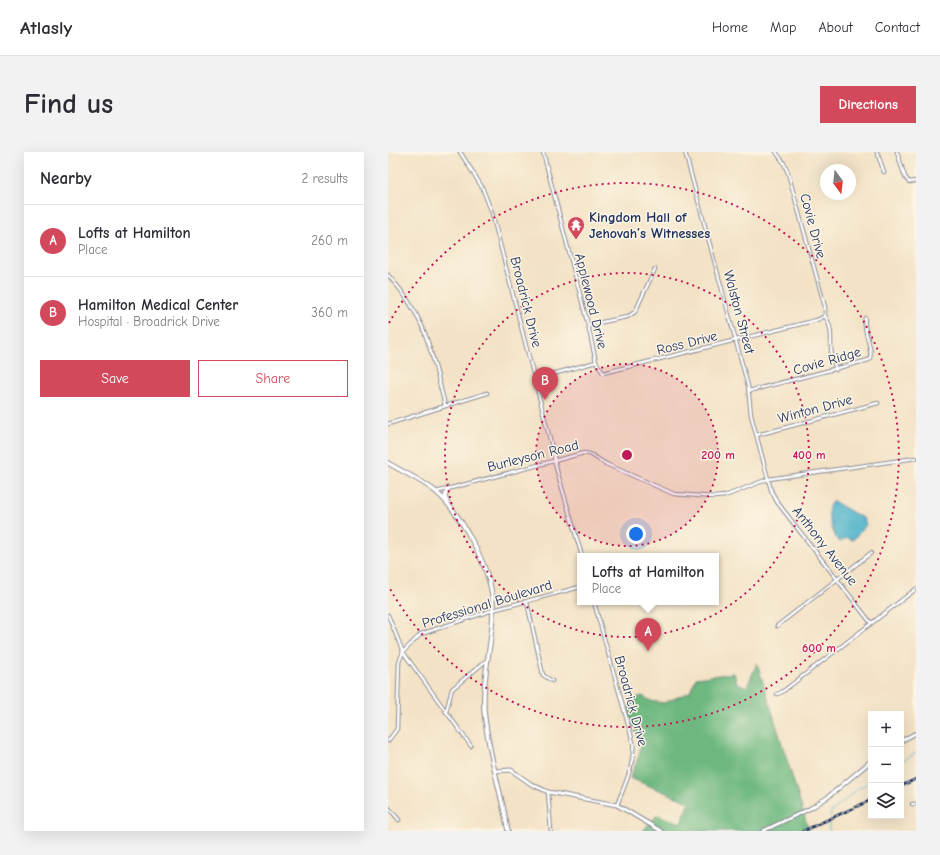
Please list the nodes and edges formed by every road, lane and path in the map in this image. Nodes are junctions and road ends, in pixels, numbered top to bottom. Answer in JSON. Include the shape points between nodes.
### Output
{"nodes":[{"id":1,"x":460,"y":152,"type":"edge"},
{"id":2,"x":543,"y":152,"type":"edge"},
{"id":3,"x":686,"y":152,"type":"edge"},
{"id":4,"x":776,"y":152,"type":"edge"},
{"id":5,"x":876,"y":152,"type":"edge"},
{"id":6,"x":897,"y":152,"type":"edge"},
{"id":7,"x":884,"y":172,"type":"dead end"},
{"id":8,"x":916,"y":181,"type":"edge"},
{"id":9,"x":655,"y":269,"type":"dead end"},
{"id":10,"x":388,"y":275,"type":"edge"},
{"id":11,"x":825,"y":316,"type":"junction"},
{"id":12,"x":865,"y":318,"type":"dead end"},
{"id":13,"x":588,"y":325,"type":"junction"},
{"id":14,"x":736,"y":341,"type":"junction"},
{"id":15,"x":596,"y":362,"type":"junction"},
{"id":16,"x":836,"y":370,"type":"junction"},
{"id":17,"x":535,"y":380,"type":"junction"},
{"id":18,"x":749,"y":391,"type":"junction"},
{"id":19,"x":488,"y":393,"type":"dead end"},
{"id":20,"x":878,"y":403,"type":"dead end"},
{"id":21,"x":445,"y":405,"type":"junction"},
{"id":22,"x":388,"y":424,"type":"edge"},
{"id":23,"x":757,"y":435,"type":"junction"},
{"id":24,"x":916,"y":458,"type":"edge"},
{"id":25,"x":555,"y":460,"type":"junction"},
{"id":26,"x":388,"y":463,"type":"edge"},
{"id":27,"x":768,"y":478,"type":"junction"},
{"id":28,"x":448,"y":488,"type":"junction"},
{"id":29,"x":436,"y":492,"type":"junction"},
{"id":30,"x":448,"y":505,"type":"junction"},
{"id":31,"x":581,"y":553,"type":"edge"},
{"id":32,"x":871,"y":553,"type":"dead end"},
{"id":33,"x":838,"y":580,"type":"junction"},
{"id":34,"x":577,"y":588,"type":"edge"},
{"id":35,"x":916,"y":589,"type":"edge"},
{"id":36,"x":527,"y":602,"type":"junction"},
{"id":37,"x":595,"y":605,"type":"edge"},
{"id":38,"x":493,"y":610,"type":"junction"},
{"id":39,"x":388,"y":615,"type":"edge"},
{"id":40,"x":871,"y":623,"type":"junction"},
{"id":41,"x":777,"y":626,"type":"dead end"},
{"id":42,"x":403,"y":652,"type":"junction"},
{"id":43,"x":488,"y":659,"type":"junction"},
{"id":44,"x":552,"y":681,"type":"dead end"},
{"id":45,"x":777,"y":694,"type":"dead end"},
{"id":46,"x":446,"y":712,"type":"junction"},
{"id":47,"x":916,"y":733,"type":"edge"},
{"id":48,"x":904,"y":739,"type":"edge"},
{"id":49,"x":388,"y":741,"type":"edge"},
{"id":50,"x":471,"y":746,"type":"dead end"},
{"id":51,"x":868,"y":764,"type":"edge"},
{"id":52,"x":496,"y":771,"type":"junction"},
{"id":53,"x":548,"y":792,"type":"junction"},
{"id":54,"x":617,"y":804,"type":"junction"},
{"id":55,"x":912,"y":804,"type":"dead end"},
{"id":56,"x":916,"y":804,"type":"edge"},
{"id":57,"x":388,"y":807,"type":"edge"},
{"id":58,"x":398,"y":820,"type":"dead end"},
{"id":59,"x":508,"y":831,"type":"edge"},
{"id":60,"x":551,"y":831,"type":"edge"},
{"id":61,"x":661,"y":831,"type":"edge"},
{"id":62,"x":763,"y":831,"type":"edge"}],
"edges":[{"from":1,"to":17,"type":"street","name":"Broadrick Drive","via":[[489,203]]},
{"from":2,"to":13,"type":"street","name":"Applewood Drive"},
{"from":3,"to":14,"type":"street","name":"Walston Street"},
{"from":4,"to":11,"type":"street","name":"Covie Drive","via":[[788,173],[825,307]]},
{"from":5,"to":7,"type":"street"},
{"from":6,"to":8,"type":"street","via":[[904,177],[909,182]]},
{"from":9,"to":13,"type":"street","via":[[636,312],[627,317]]},
{"from":10,"to":21,"type":"street","via":[[411,303],[424,328]]},
{"from":11,"to":14,"type":"street","name":"Ross Drive"},
{"from":11,"to":16,"type":"street","via":[[830,327]]},
{"from":12,"to":16,"type":"street","name":"Covie Ridge","via":[[864,327],[871,358]]},
{"from":13,"to":15,"type":"street","name":"Applewood Drive"},
{"from":14,"to":15,"type":"street","name":"Ross Drive","via":[[602,373]]},
{"from":14,"to":18,"type":"street","name":"Walston Street"},
{"from":15,"to":17,"type":"street"},
{"from":16,"to":18,"type":"street","name":"Covie Ridge"},
{"from":17,"to":25,"type":"street","name":"Broadrick Drive"},
{"from":18,"to":23,"type":"street","name":"Walston Street","via":[[751,415]]},
{"from":19,"to":21,"type":"street"},
{"from":20,"to":23,"type":"street","name":"Winton Drive"},
{"from":21,"to":22,"type":"street"},
{"from":23,"to":27,"type":"street","name":"Walston Street"},
{"from":24,"to":27,"type":"street","name":"Burleyson Road"},
{"from":25,"to":27,"type":"street","name":"Burleyson Road","via":[[587,453],[644,482],[682,495],[726,496]]},
{"from":25,"to":28,"type":"street","name":"Burleyson Road"},
{"from":25,"to":31,"type":"street","name":"Broadrick Drive"},
{"from":26,"to":29,"type":"main road"},
{"from":27,"to":33,"type":"street","name":"Anthony Avenue","via":[[777,502]]},
{"from":28,"to":29,"type":"street","name":"Burleyson Road"},
{"from":28,"to":30,"type":"main road","via":[[445,497]]},
{"from":29,"to":30,"type":"main road"},
{"from":30,"to":38,"type":"main road","via":[[482,564],[489,582]]},
{"from":32,"to":33,"type":"street"},
{"from":33,"to":40,"type":"street","name":"Anthony Avenue"},
{"from":33,"to":41,"type":"street"},
{"from":34,"to":36,"type":"street","name":"Professional Boulevard"},
{"from":35,"to":40,"type":"street"},
{"from":36,"to":38,"type":"street","name":"Professional Boulevard"},
{"from":36,"to":44,"type":"street","via":[[544,675]]},
{"from":37,"to":54,"type":"street","name":"Broadrick Drive","via":[[633,742],[632,768]]},
{"from":38,"to":42,"type":"street","name":"Professional Boulevard","via":[[422,634]]},
{"from":38,"to":43,"type":"main road"},
{"from":39,"to":42,"type":"street"},
{"from":40,"to":45,"type":"street"},
{"from":42,"to":46,"type":"street"},
{"from":42,"to":49,"type":"street","via":[[399,662],[397,728]]},
{"from":43,"to":46,"type":"street","via":[[452,689]]},
{"from":43,"to":52,"type":"main road","via":[[484,710]]},
{"from":46,"to":50,"type":"street"},
{"from":47,"to":48,"type":"street"},
{"from":51,"to":62,"type":"street","via":[[828,797]]},
{"from":52,"to":53,"type":"street","via":[[511,770]]},
{"from":52,"to":59,"type":"main road"},
{"from":53,"to":54,"type":"street"},
{"from":53,"to":60,"type":"street"},
{"from":54,"to":61,"type":"street"},
{"from":55,"to":56,"type":"street"},
{"from":57,"to":58,"type":"street"}]}
